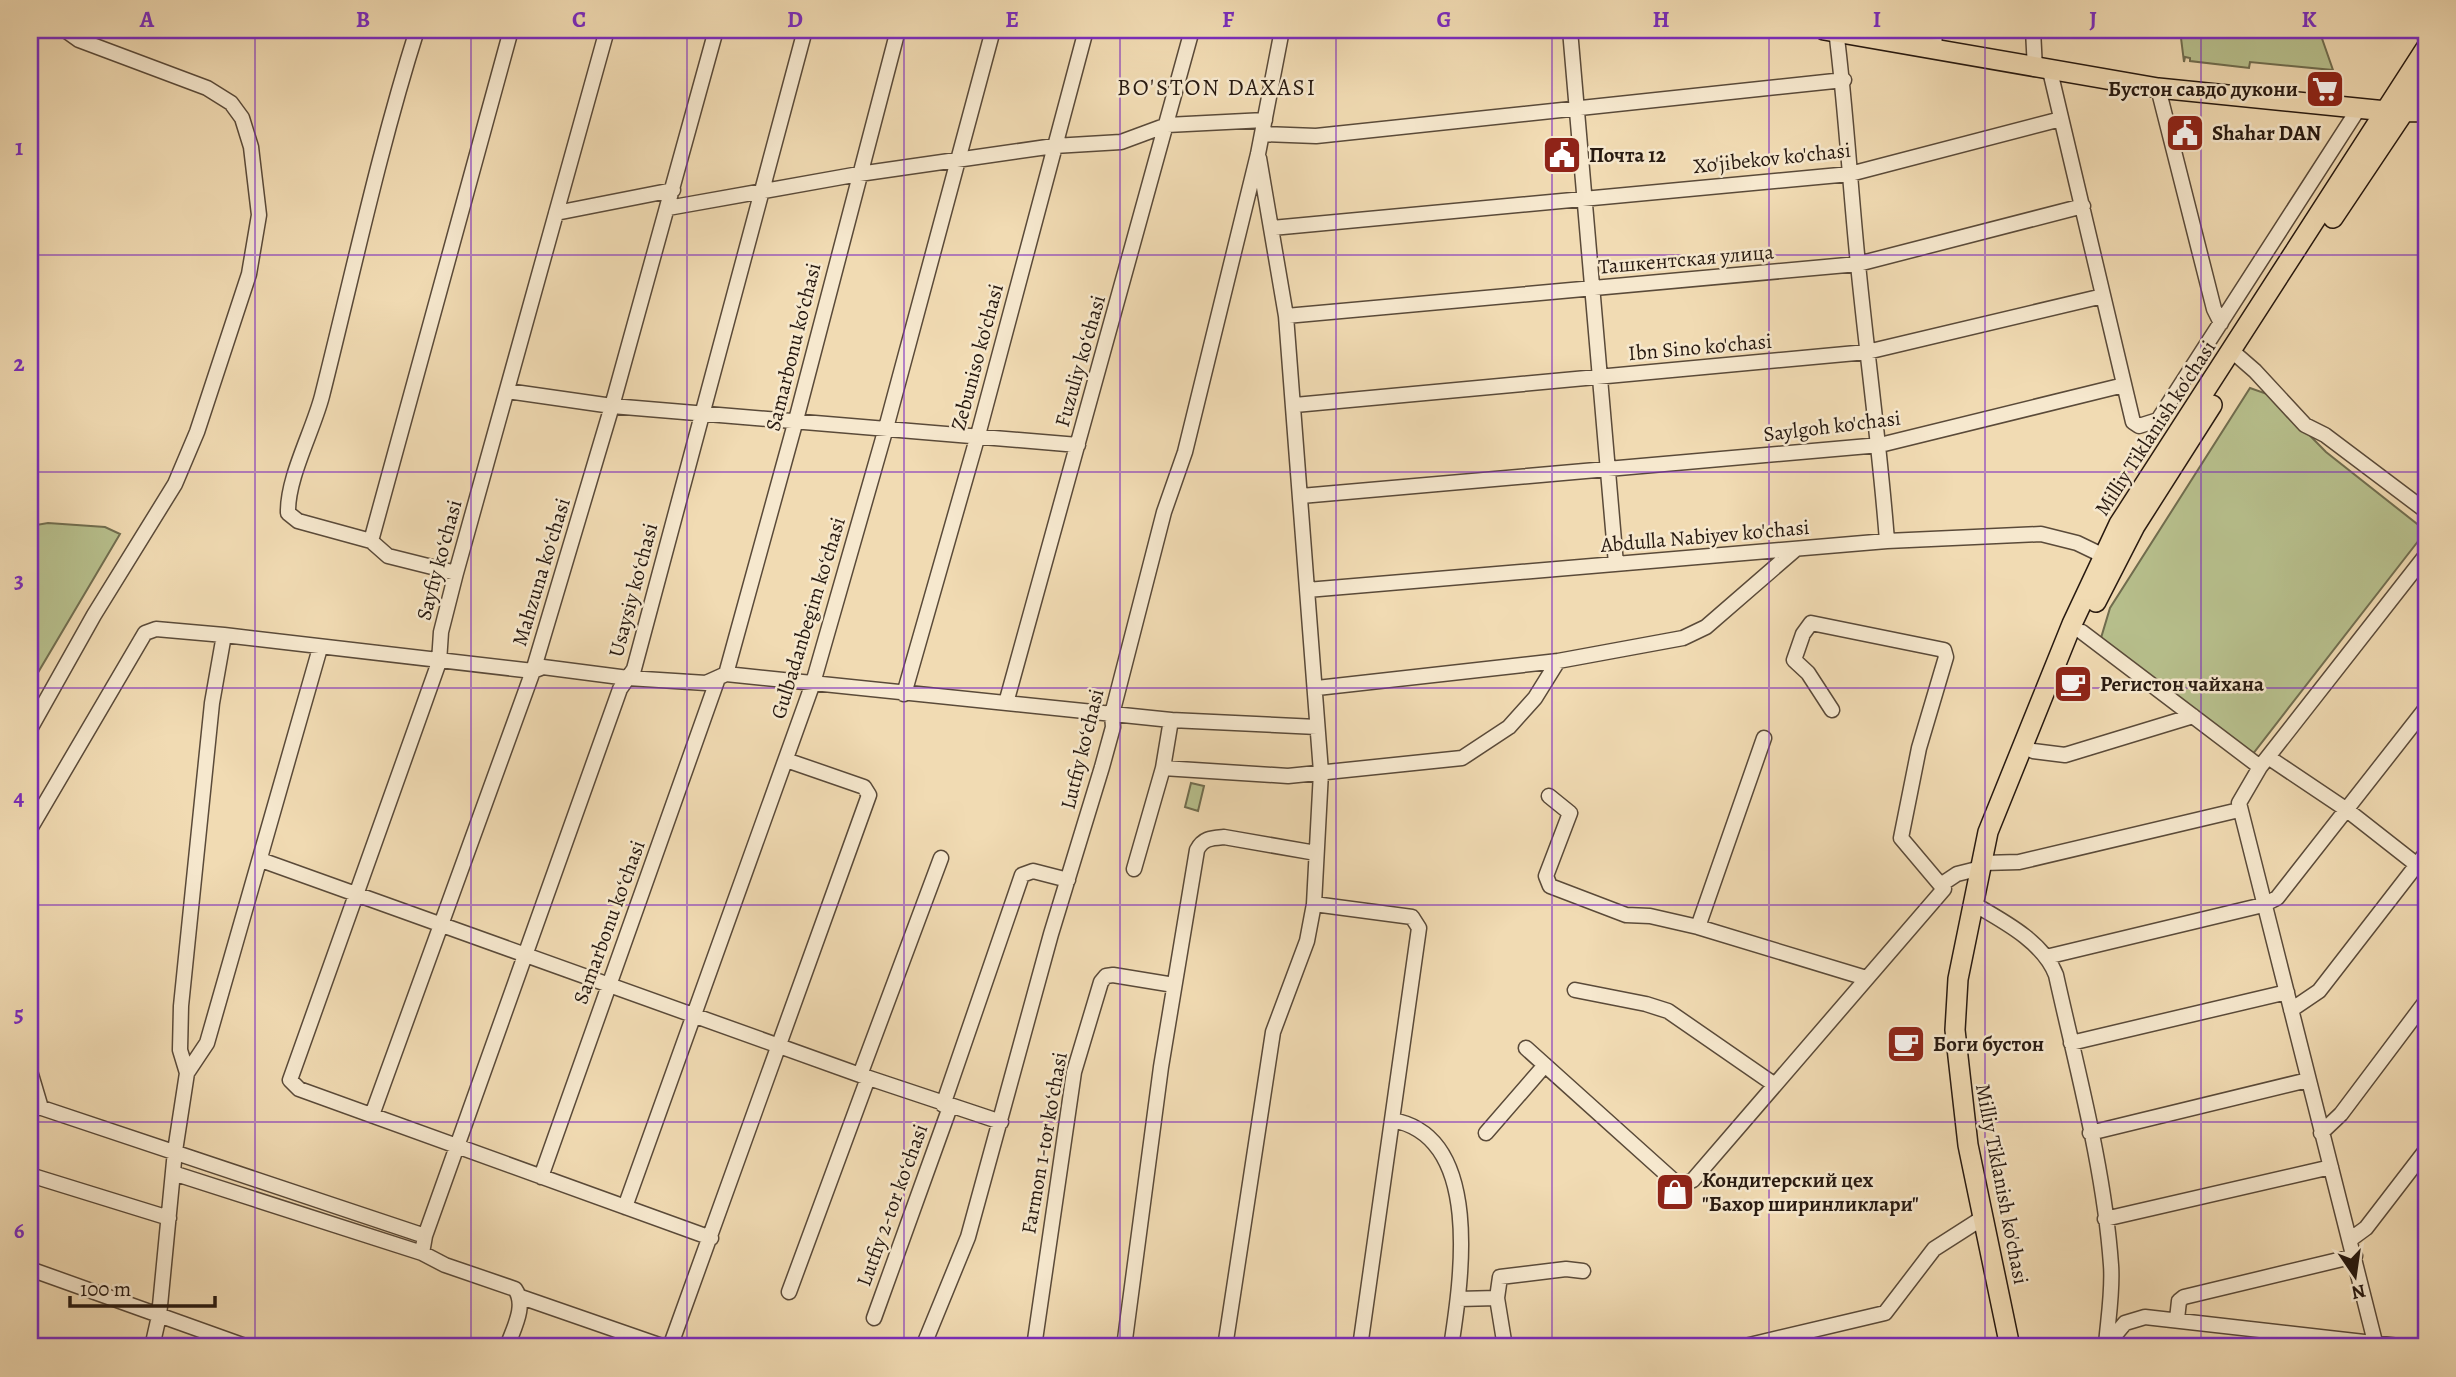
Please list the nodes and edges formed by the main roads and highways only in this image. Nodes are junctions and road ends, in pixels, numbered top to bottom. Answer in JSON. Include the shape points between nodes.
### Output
{"nodes":[{"id":1,"x":1832,"y":30,"type":"edge"},
{"id":2,"x":1934,"y":40,"type":"edge"},
{"id":3,"x":2426,"y":48,"type":"edge"},
{"id":4,"x":2426,"y":79,"type":"edge"},
{"id":5,"x":2386,"y":111,"type":"junction"},
{"id":6,"x":2406,"y":112,"type":"junction"},
{"id":7,"x":2426,"y":112,"type":"edge"},
{"id":8,"x":2237,"y":355,"type":"junction"},
{"id":9,"x":1982,"y":865,"type":"junction"},
{"id":10,"x":2010,"y":1347,"type":"edge"}],
"edges":[{"from":1,"to":2,"type":"main road"},
{"from":2,"to":5,"type":"main road","via":[[2042,70],[2158,88]]},
{"from":3,"to":5,"type":"main road","name":"Milliy Tiklanish ko'chasi"},
{"from":4,"to":6,"type":"main road","name":"Milliy Tiklanish ko'chasi"},
{"from":5,"to":6,"type":"main road"},
{"from":5,"to":8,"type":"main road","name":"Milliy Tiklanish ko'chasi"},
{"from":6,"to":7,"type":"main road"},
{"from":6,"to":8,"type":"main road","name":"Milliy Tiklanish ko'chasi"},
{"from":8,"to":9,"type":"main road","name":"Milliy Tiklanish ko'chasi","via":[[2135,526],[2082,632],[2000,835]]},
{"from":8,"to":9,"type":"main road","name":"Milliy Tiklanish ko'chasi","via":[[2102,555],[1988,832]]},
{"from":9,"to":10,"type":"main road","name":"Milliy Tiklanish ko'chasi","via":[[1958,979],[1955,1030],[1968,1145]]}]}
